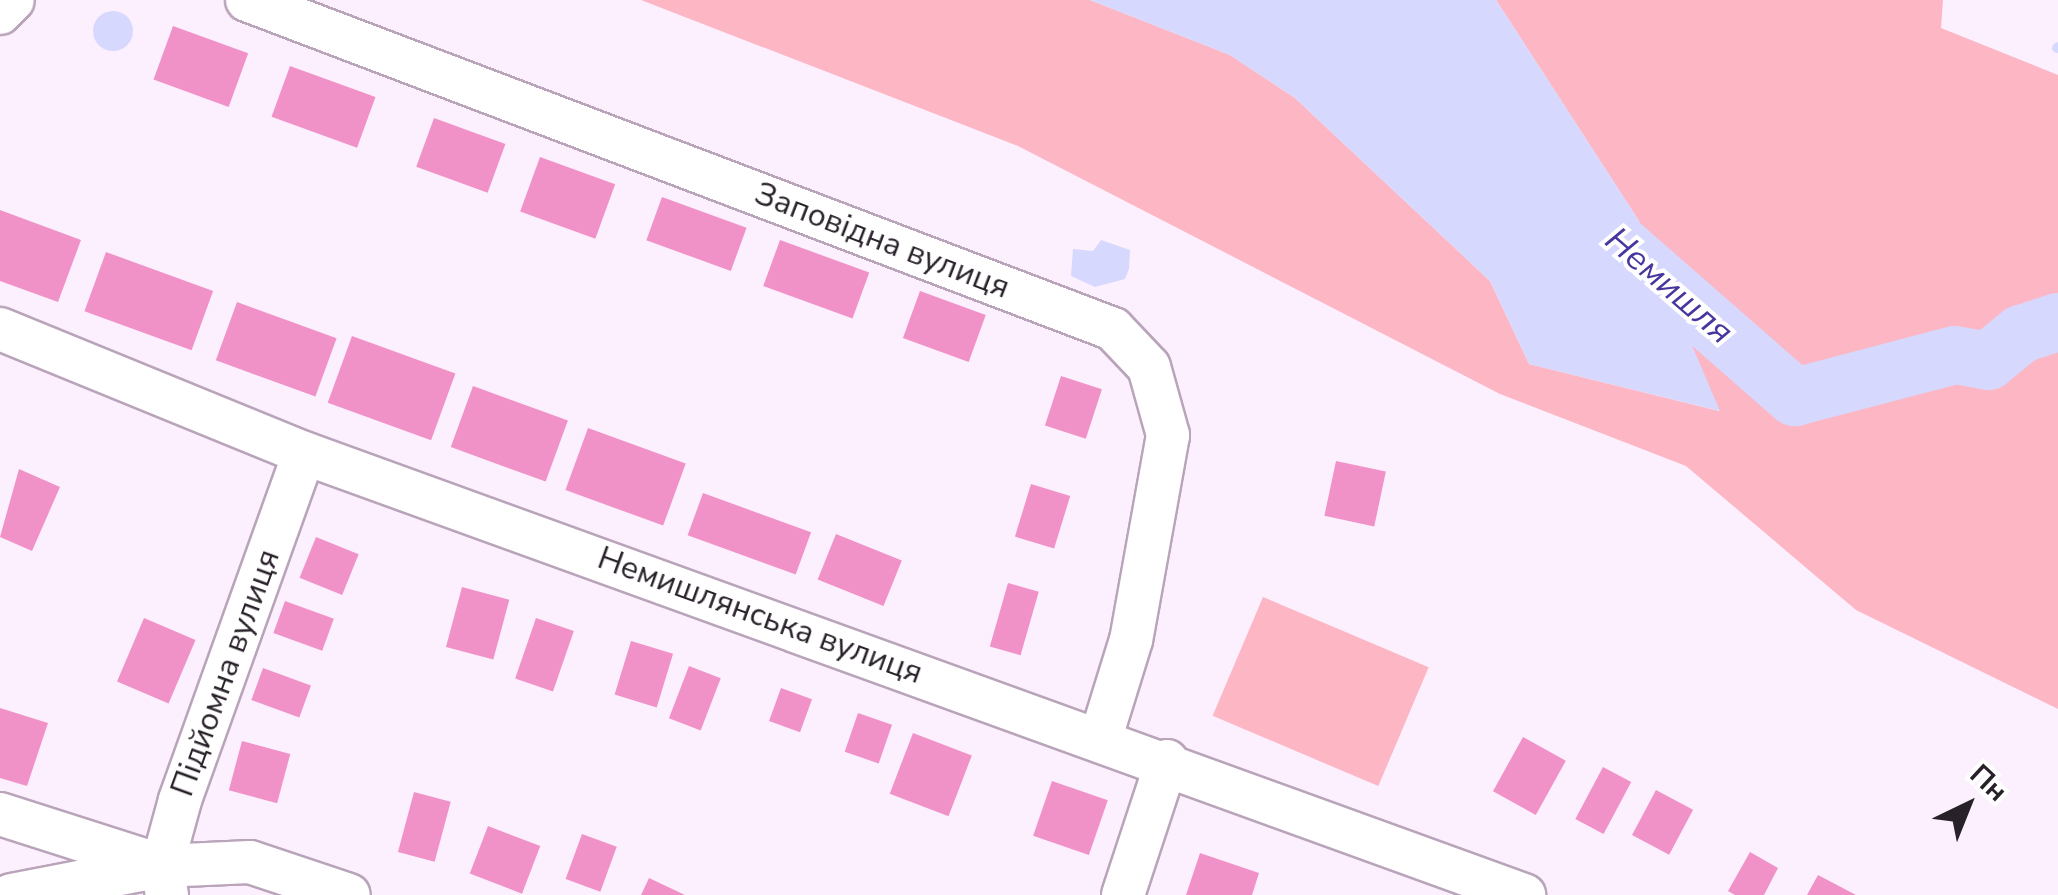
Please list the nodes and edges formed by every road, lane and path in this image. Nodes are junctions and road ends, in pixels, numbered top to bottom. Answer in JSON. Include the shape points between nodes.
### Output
{"nodes":[{"id":1,"x":14,"y":0,"type":"edge"},
{"id":2,"x":247,"y":0,"type":"edge"},
{"id":3,"x":0,"y":13,"type":"edge"},
{"id":4,"x":0,"y":329,"type":"edge"},
{"id":5,"x":304,"y":453,"type":"junction"},
{"id":6,"x":1102,"y":737,"type":"junction"},
{"id":7,"x":1166,"y":761,"type":"junction"},
{"id":8,"x":0,"y":814,"type":"edge"},
{"id":9,"x":165,"y":881,"type":"edge"},
{"id":10,"x":12,"y":895,"type":"edge"},
{"id":11,"x":349,"y":895,"type":"edge"},
{"id":12,"x":1123,"y":895,"type":"edge"},
{"id":13,"x":1524,"y":895,"type":"edge"}],
"edges":[{"from":1,"to":3,"type":"street"},
{"from":2,"to":6,"type":"street","name":"Заповідна вулиця","via":[[1114,329],[1148,367],[1168,435],[1131,640]]},
{"from":4,"to":5,"type":"street","name":"Немишлянська вулиця"},
{"from":5,"to":6,"type":"street","name":"Немишлянська вулиця"},
{"from":5,"to":9,"type":"street","name":"Підйомна вулиця"},
{"from":6,"to":7,"type":"street","name":"Немишлянська вулиця"},
{"from":7,"to":12,"type":"street"},
{"from":7,"to":13,"type":"street","name":"Немишлянська вулиця"},
{"from":8,"to":9,"type":"street"},
{"from":9,"to":10,"type":"street"},
{"from":9,"to":11,"type":"street","via":[[250,862]]}]}
